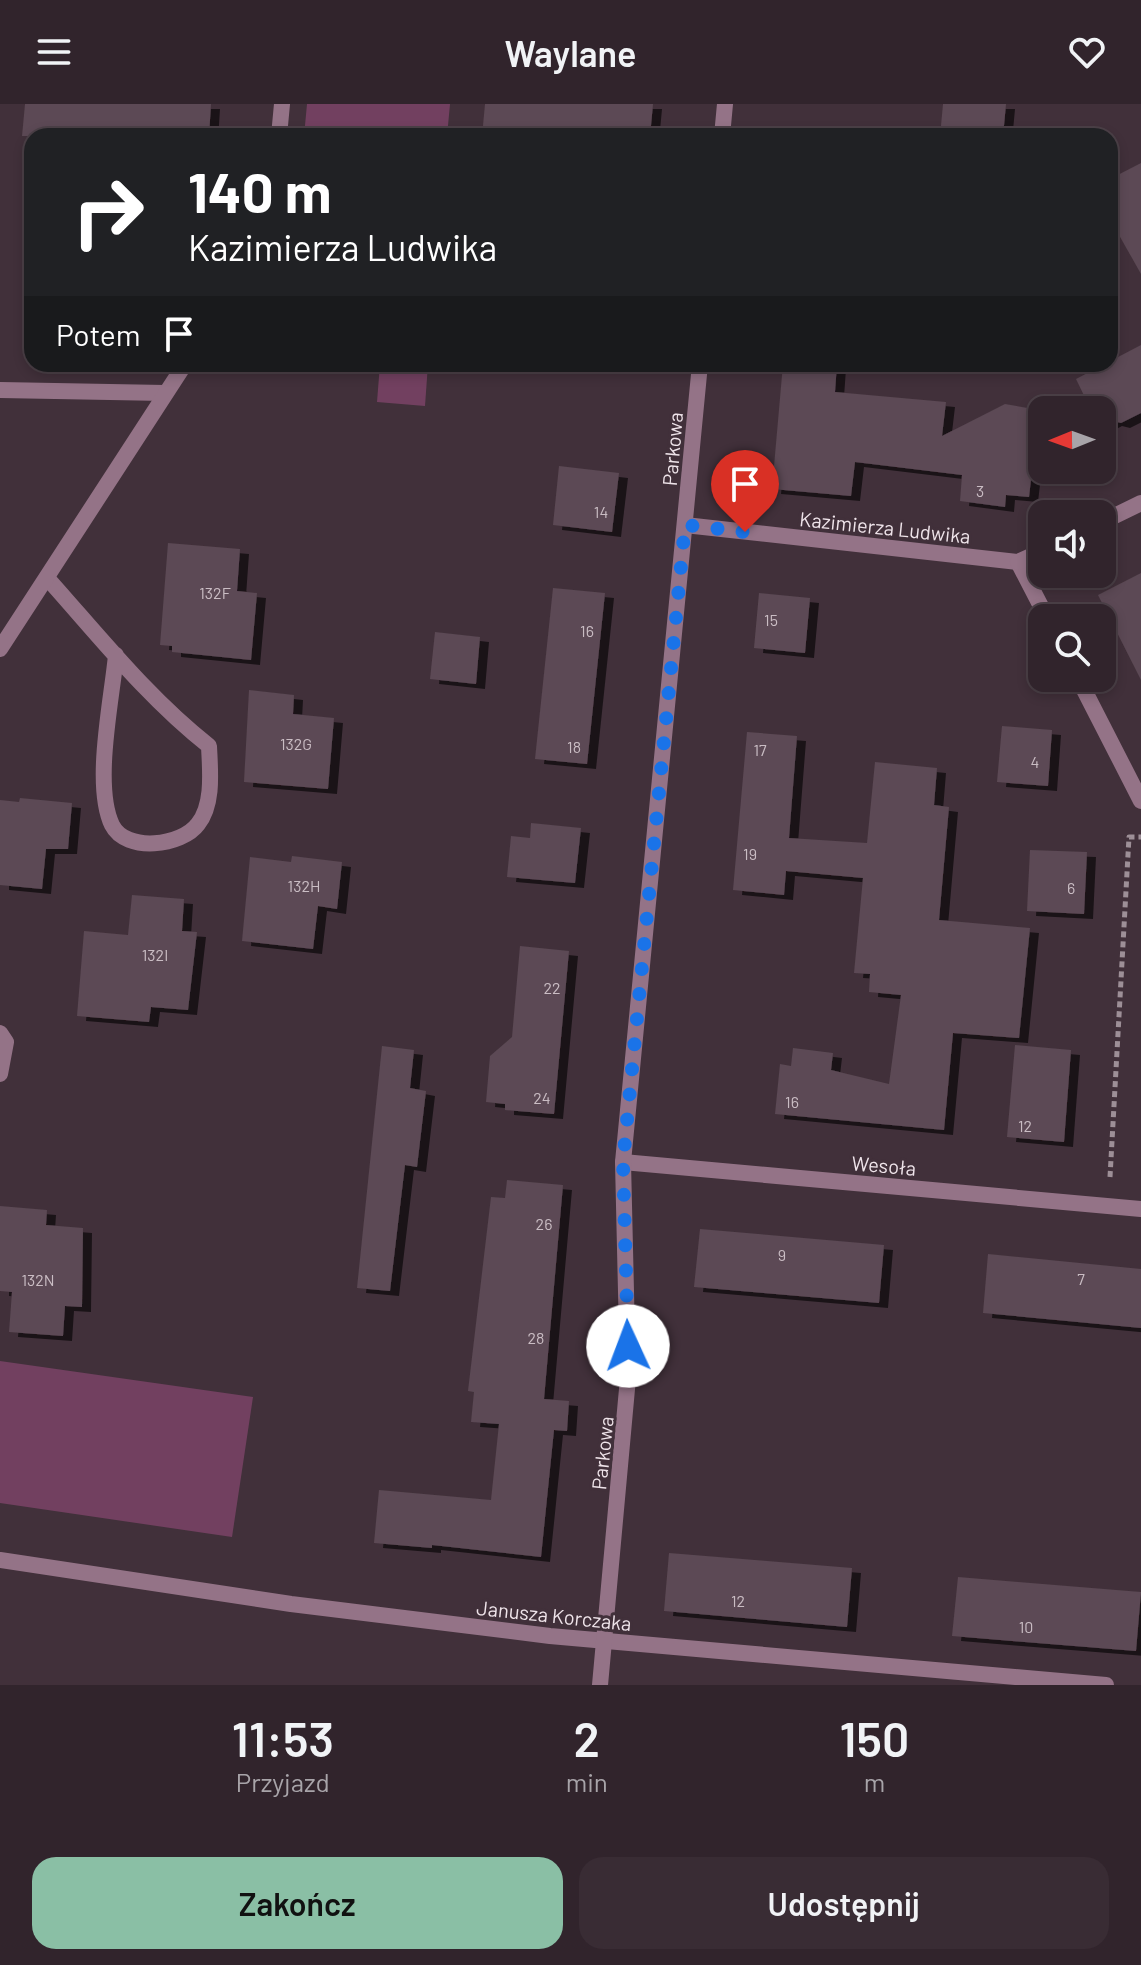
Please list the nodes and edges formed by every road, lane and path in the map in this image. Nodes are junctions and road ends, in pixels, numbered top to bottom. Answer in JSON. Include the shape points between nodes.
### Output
{"nodes":[{"id":1,"x":282,"y":104,"type":"edge"},
{"id":2,"x":725,"y":104,"type":"edge"},
{"id":3,"x":280,"y":128,"type":"edge"},
{"id":4,"x":723,"y":128,"type":"edge"},
{"id":5,"x":179,"y":372,"type":"edge"},
{"id":6,"x":699,"y":372,"type":"edge"},
{"id":7,"x":8,"y":391,"type":"edge"},
{"id":8,"x":165,"y":393,"type":"junction"},
{"id":9,"x":0,"y":402,"type":"edge"},
{"id":10,"x":1141,"y":503,"type":"edge"},
{"id":11,"x":1116,"y":515,"type":"edge"},
{"id":12,"x":685,"y":525,"type":"junction"},
{"id":13,"x":1028,"y":557,"type":"edge"},
{"id":14,"x":1018,"y":562,"type":"junction"},
{"id":15,"x":48,"y":579,"type":"junction"},
{"id":16,"x":1040,"y":604,"type":"edge"},
{"id":17,"x":0,"y":649,"type":"edge"},
{"id":18,"x":116,"y":655,"type":"junction"},
{"id":19,"x":1085,"y":692,"type":"edge"},
{"id":20,"x":1141,"y":801,"type":"edge"},
{"id":21,"x":1141,"y":837,"type":"edge"},
{"id":22,"x":0,"y":1033,"type":"edge"},
{"id":23,"x":0,"y":1074,"type":"edge"},
{"id":24,"x":623,"y":1162,"type":"junction"},
{"id":25,"x":1108,"y":1206,"type":"junction"},
{"id":26,"x":1141,"y":1209,"type":"edge"},
{"id":27,"x":0,"y":1560,"type":"edge"},
{"id":28,"x":603,"y":1640,"type":"junction"},
{"id":29,"x":600,"y":1685,"type":"edge"},
{"id":30,"x":1106,"y":1685,"type":"edge"}],
"edges":[{"from":1,"to":3,"type":"street"},
{"from":2,"to":4,"type":"street"},
{"from":5,"to":8,"type":"street"},
{"from":6,"to":12,"type":"street","name":"Parkowa"},
{"from":7,"to":8,"type":"street"},
{"from":7,"to":9,"type":"street"},
{"from":8,"to":15,"type":"street"},
{"from":10,"to":11,"type":"street"},
{"from":12,"to":14,"type":"street","name":"Kazimierza Ludwika"},
{"from":12,"to":24,"type":"street","name":"Parkowa"},
{"from":13,"to":14,"type":"street"},
{"from":14,"to":16,"type":"street"},
{"from":15,"to":17,"type":"street"},
{"from":15,"to":18,"type":"street"},
{"from":18,"to":18,"type":"street","via":[[170,716],[209,746],[206,808],[198,825],[179,837],[146,844],[127,840],[112,826],[104,789]]},
{"from":19,"to":20,"type":"street"},
{"from":21,"to":25,"type":"path","via":[[1129,837]]},
{"from":22,"to":23,"type":"street","via":[[6,1042]]},
{"from":24,"to":25,"type":"street","name":"Wesoła"},
{"from":24,"to":28,"type":"street","name":"Parkowa","via":[[628,1378]]},
{"from":25,"to":26,"type":"street","name":"Wesoła"},
{"from":27,"to":28,"type":"street","name":"Janusza Korczaka","via":[[291,1604]]},
{"from":28,"to":29,"type":"street","name":"Parkowa"},
{"from":28,"to":30,"type":"street","name":"Janusza Korczaka"}]}
